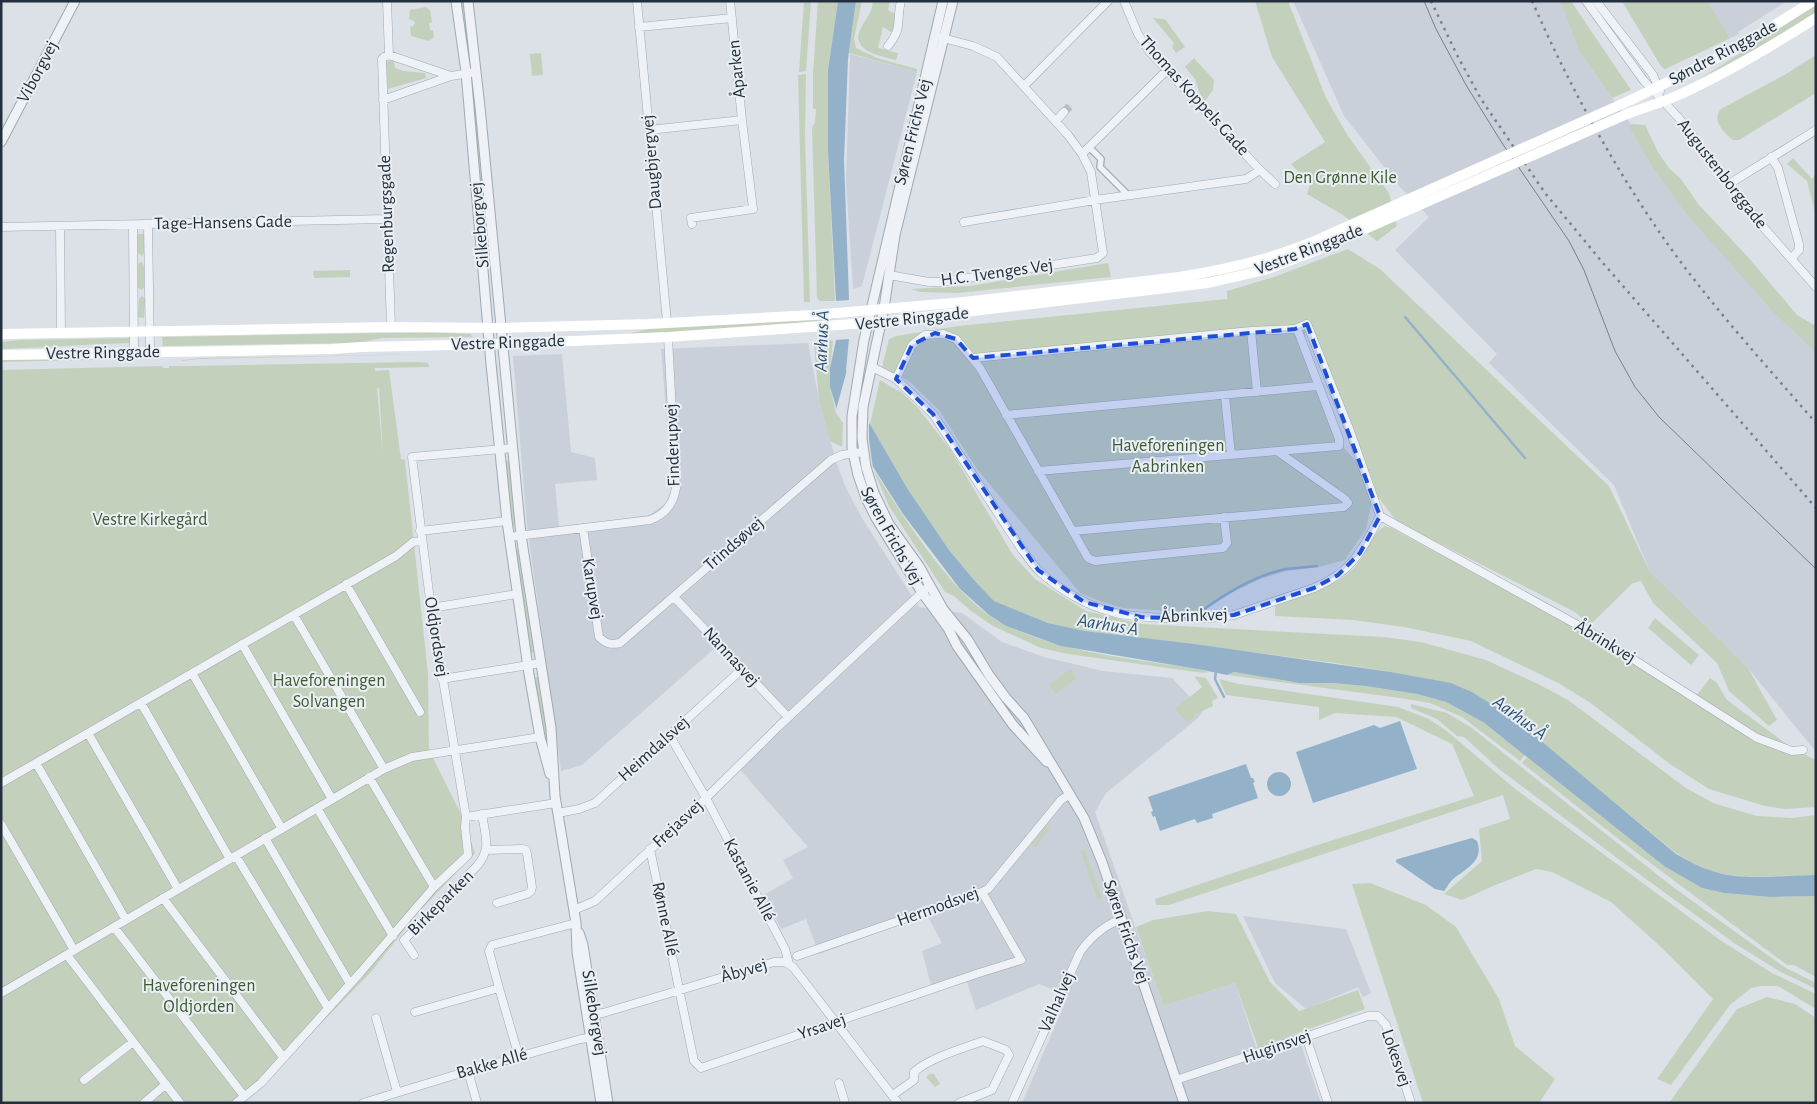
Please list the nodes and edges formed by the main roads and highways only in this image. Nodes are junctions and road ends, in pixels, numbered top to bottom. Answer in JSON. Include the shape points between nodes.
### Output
{"nodes":[{"id":1,"x":1813,"y":1,"type":"edge"},
{"id":2,"x":1816,"y":18,"type":"edge"},
{"id":3,"x":1631,"y":100,"type":"joint"},
{"id":4,"x":1637,"y":110,"type":"joint"},
{"id":5,"x":1313,"y":247,"type":"junction"},
{"id":6,"x":1,"y":334,"type":"edge"},
{"id":7,"x":1,"y":355,"type":"edge"}],
"edges":[{"from":1,"to":3,"type":"main road","name":"Søndre Ringgade","via":[[1743,45]]},
{"from":2,"to":4,"type":"main road","name":"Søndre Ringgade","via":[[1760,53],[1680,94]]},
{"from":3,"to":5,"type":"main road","name":"Vestre Ringgade","bridge":true},
{"from":4,"to":5,"type":"main road","name":"Vestre Ringgade","bridge":true},
{"from":5,"to":6,"type":"main road","name":"Vestre Ringgade","via":[[1207,273],[996,299],[835,312],[501,328]]},
{"from":5,"to":7,"type":"main road","name":"Vestre Ringgade","via":[[1265,270],[1208,283],[849,325],[502,344]]}]}
